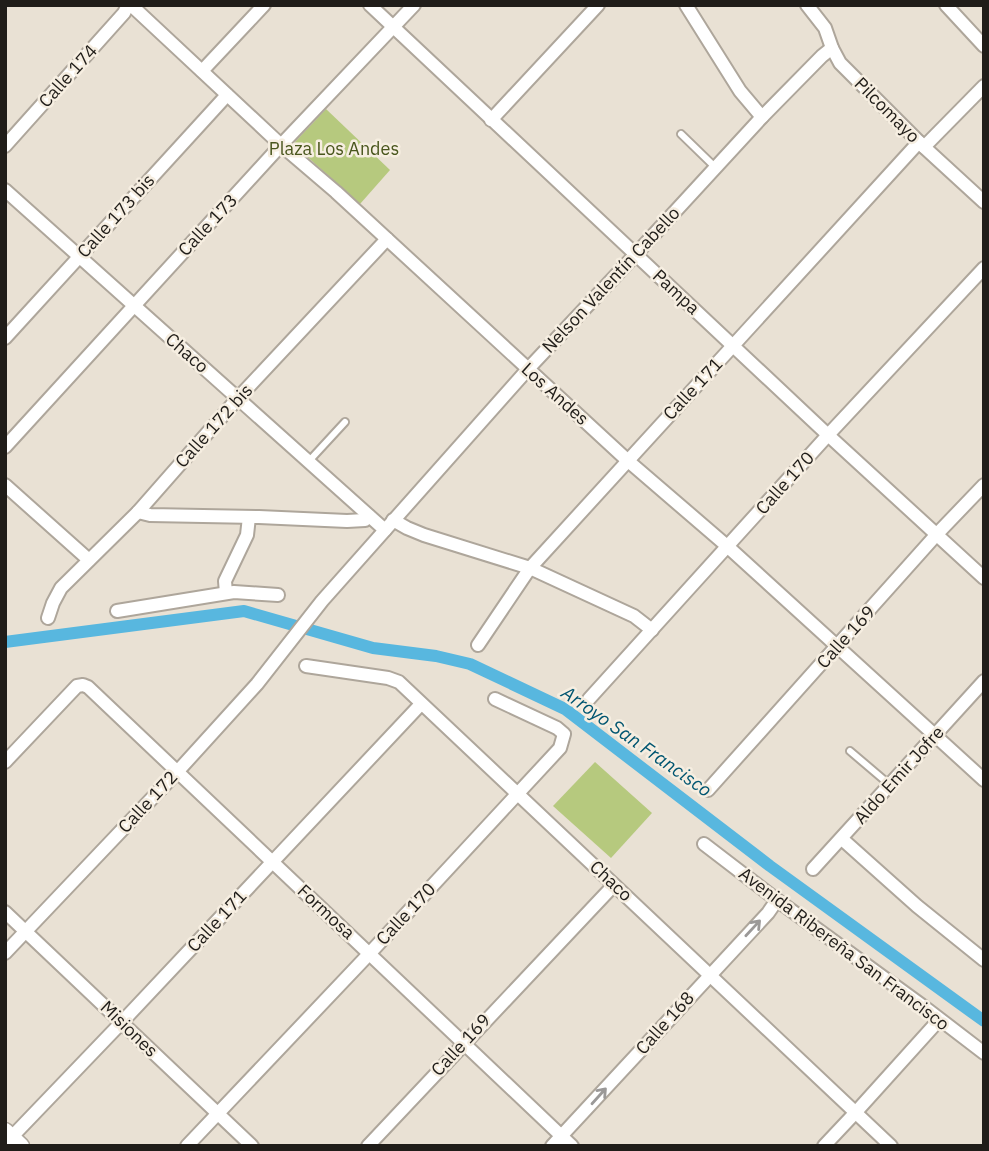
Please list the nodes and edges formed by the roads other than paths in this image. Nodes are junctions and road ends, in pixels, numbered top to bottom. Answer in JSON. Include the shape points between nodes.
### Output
{"nodes":[{"id":1,"x":130,"y":5,"type":"edge"},
{"id":2,"x":264,"y":5,"type":"edge"},
{"id":3,"x":370,"y":5,"type":"edge"},
{"id":4,"x":414,"y":5,"type":"edge"},
{"id":5,"x":598,"y":5,"type":"edge"},
{"id":6,"x":686,"y":5,"type":"edge"},
{"id":7,"x":807,"y":5,"type":"edge"},
{"id":8,"x":949,"y":6,"type":"edge"},
{"id":9,"x":394,"y":28,"type":"junction"},
{"id":10,"x":984,"y":46,"type":"edge"},
{"id":11,"x":832,"y":48,"type":"junction"},
{"id":12,"x":202,"y":71,"type":"junction"},
{"id":13,"x":984,"y":86,"type":"edge"},
{"id":14,"x":227,"y":95,"type":"junction"},
{"id":15,"x":762,"y":117,"type":"junction"},
{"id":16,"x":491,"y":120,"type":"junction"},
{"id":17,"x":681,"y":134,"type":"dead end"},
{"id":18,"x":282,"y":145,"type":"junction"},
{"id":19,"x":921,"y":145,"type":"junction"},
{"id":20,"x":5,"y":146,"type":"edge"},
{"id":21,"x":716,"y":168,"type":"junction"},
{"id":22,"x":5,"y":190,"type":"edge"},
{"id":23,"x":984,"y":202,"type":"edge"},
{"id":24,"x":387,"y":239,"type":"junction"},
{"id":25,"x":636,"y":254,"type":"junction"},
{"id":26,"x":80,"y":256,"type":"junction"},
{"id":27,"x":984,"y":268,"type":"edge"},
{"id":28,"x":133,"y":306,"type":"junction"},
{"id":29,"x":5,"y":338,"type":"edge"},
{"id":30,"x":733,"y":345,"type":"junction"},
{"id":31,"x":528,"y":369,"type":"junction"},
{"id":32,"x":239,"y":397,"type":"junction"},
{"id":33,"x":345,"y":422,"type":"dead end"},
{"id":34,"x":828,"y":436,"type":"junction"},
{"id":35,"x":5,"y":447,"type":"edge"},
{"id":36,"x":627,"y":460,"type":"junction"},
{"id":37,"x":309,"y":461,"type":"junction"},
{"id":38,"x":5,"y":485,"type":"edge"},
{"id":39,"x":984,"y":485,"type":"edge"},
{"id":40,"x":138,"y":512,"type":"junction"},
{"id":41,"x":369,"y":516,"type":"junction"},
{"id":42,"x":249,"y":517,"type":"junction"},
{"id":43,"x":389,"y":525,"type":"junction"},
{"id":44,"x":937,"y":534,"type":"junction"},
{"id":45,"x":727,"y":546,"type":"junction"},
{"id":46,"x":89,"y":560,"type":"junction"},
{"id":47,"x":530,"y":568,"type":"junction"},
{"id":48,"x":984,"y":578,"type":"edge"},
{"id":49,"x":226,"y":593,"type":"junction"},
{"id":50,"x":278,"y":595,"type":"dead end"},
{"id":51,"x":117,"y":611,"type":"dead end"},
{"id":52,"x":48,"y":618,"type":"dead end"},
{"id":53,"x":652,"y":630,"type":"junction"},
{"id":54,"x":478,"y":645,"type":"dead end"},
{"id":55,"x":838,"y":646,"type":"junction"},
{"id":56,"x":288,"y":647,"type":"joint"},
{"id":57,"x":306,"y":666,"type":"dead end"},
{"id":58,"x":984,"y":681,"type":"edge"},
{"id":59,"x":495,"y":699,"type":"dead end"},
{"id":60,"x":589,"y":699,"type":"dead end"},
{"id":61,"x":421,"y":704,"type":"junction"},
{"id":62,"x":935,"y":734,"type":"junction"},
{"id":63,"x":850,"y":751,"type":"dead end"},
{"id":64,"x":5,"y":762,"type":"edge"},
{"id":65,"x":178,"y":771,"type":"junction"},
{"id":66,"x":984,"y":780,"type":"edge"},
{"id":67,"x":890,"y":785,"type":"junction"},
{"id":68,"x":708,"y":790,"type":"dead end"},
{"id":69,"x":519,"y":794,"type":"junction"},
{"id":70,"x":842,"y":839,"type":"junction"},
{"id":71,"x":704,"y":844,"type":"dead end"},
{"id":72,"x":273,"y":863,"type":"junction"},
{"id":73,"x":813,"y":869,"type":"dead end"},
{"id":74,"x":614,"y":885,"type":"junction"},
{"id":75,"x":776,"y":900,"type":"junction"},
{"id":76,"x":5,"y":912,"type":"edge"},
{"id":77,"x":26,"y":931,"type":"junction"},
{"id":78,"x":5,"y":953,"type":"edge"},
{"id":79,"x":370,"y":953,"type":"junction"},
{"id":80,"x":984,"y":960,"type":"edge"},
{"id":81,"x":710,"y":974,"type":"junction"},
{"id":82,"x":939,"y":1020,"type":"junction"},
{"id":83,"x":122,"y":1022,"type":"junction"},
{"id":84,"x":463,"y":1043,"type":"junction"},
{"id":85,"x":984,"y":1053,"type":"edge"},
{"id":86,"x":856,"y":1112,"type":"junction"},
{"id":87,"x":217,"y":1113,"type":"junction"},
{"id":88,"x":562,"y":1136,"type":"junction"},
{"id":89,"x":11,"y":1140,"type":"edge"},
{"id":90,"x":187,"y":1146,"type":"edge"},
{"id":91,"x":252,"y":1146,"type":"edge"},
{"id":92,"x":368,"y":1146,"type":"edge"},
{"id":93,"x":552,"y":1146,"type":"edge"},
{"id":94,"x":572,"y":1146,"type":"edge"},
{"id":95,"x":824,"y":1146,"type":"edge"},
{"id":96,"x":891,"y":1146,"type":"edge"}],
"edges":[{"from":1,"to":12,"type":"street","name":"Los Andes"},
{"from":1,"to":20,"type":"street","name":"Calle 174"},
{"from":2,"to":12,"type":"street"},
{"from":3,"to":9,"type":"street","name":"Pampa"},
{"from":4,"to":9,"type":"street","name":"Calle 173"},
{"from":5,"to":16,"type":"street"},
{"from":6,"to":15,"type":"street","via":[[740,91]]},
{"from":7,"to":11,"type":"street","name":"Pilcomayo","via":[[825,28]]},
{"from":8,"to":10,"type":"street"},
{"from":9,"to":16,"type":"street","name":"Pampa"},
{"from":9,"to":18,"type":"street","name":"Calle 173"},
{"from":11,"to":15,"type":"street","name":"Nelson Valentín Cabello"},
{"from":11,"to":19,"type":"street","name":"Pilcomayo","via":[[840,64]]},
{"from":12,"to":14,"type":"street","name":"Los Andes"},
{"from":13,"to":19,"type":"street","name":"Calle 171"},
{"from":14,"to":18,"type":"street","name":"Los Andes"},
{"from":14,"to":26,"type":"street","name":"Calle 173 bis"},
{"from":15,"to":21,"type":"street","name":"Nelson Valentín Cabello"},
{"from":16,"to":25,"type":"street","name":"Pampa"},
{"from":17,"to":21,"type":"lane"},
{"from":18,"to":24,"type":"street","name":"Los Andes"},
{"from":18,"to":28,"type":"street","name":"Calle 173"},
{"from":19,"to":23,"type":"street","name":"Pilcomayo"},
{"from":19,"to":30,"type":"street","name":"Calle 171"},
{"from":21,"to":25,"type":"street","name":"Nelson Valentín Cabello"},
{"from":22,"to":26,"type":"street","name":"Chaco"},
{"from":24,"to":31,"type":"street","name":"Los Andes"},
{"from":24,"to":32,"type":"street","name":"Calle 172 bis"},
{"from":25,"to":30,"type":"street","name":"Pampa"},
{"from":25,"to":31,"type":"street","name":"Nelson Valentín Cabello"},
{"from":26,"to":28,"type":"street","name":"Chaco"},
{"from":26,"to":29,"type":"street","name":"Calle 173 bis"},
{"from":27,"to":34,"type":"street","name":"Calle 170"},
{"from":28,"to":32,"type":"street","name":"Chaco"},
{"from":28,"to":35,"type":"street","name":"Calle 173"},
{"from":30,"to":34,"type":"street","name":"Pampa"},
{"from":30,"to":36,"type":"street","name":"Calle 171"},
{"from":31,"to":36,"type":"street","name":"Los Andes"},
{"from":31,"to":43,"type":"street","name":"Nelson Valentín Cabello"},
{"from":32,"to":37,"type":"street","name":"Chaco"},
{"from":32,"to":40,"type":"street","name":"Calle 172 bis"},
{"from":33,"to":37,"type":"lane"},
{"from":34,"to":44,"type":"street","name":"Pampa"},
{"from":34,"to":45,"type":"street","name":"Calle 170"},
{"from":36,"to":45,"type":"street","name":"Los Andes"},
{"from":36,"to":47,"type":"street","name":"Calle 171"},
{"from":37,"to":41,"type":"street","name":"Chaco"},
{"from":38,"to":46,"type":"street"},
{"from":39,"to":44,"type":"street","name":"Calle 169"},
{"from":40,"to":42,"type":"street"},
{"from":40,"to":46,"type":"street","name":"Calle 172 bis"},
{"from":41,"to":42,"type":"street","via":[[346,521]]},
{"from":41,"to":43,"type":"street","name":"Chaco"},
{"from":42,"to":49,"type":"street","via":[[247,535],[225,581]]},
{"from":43,"to":47,"type":"street","name":"Chaco"},
{"from":43,"to":56,"type":"street","name":"Nelson Valentín Cabello"},
{"from":44,"to":48,"type":"street","name":"Pampa"},
{"from":44,"to":55,"type":"street","name":"Calle 169"},
{"from":45,"to":53,"type":"street","name":"Calle 170"},
{"from":45,"to":55,"type":"street","name":"Los Andes"},
{"from":46,"to":52,"type":"street","name":"Calle 172 bis","via":[[58,593]]},
{"from":47,"to":53,"type":"street","name":"Chaco","via":[[634,615]]},
{"from":47,"to":54,"type":"street","name":"Calle 171"},
{"from":49,"to":50,"type":"street"},
{"from":49,"to":51,"type":"street"},
{"from":53,"to":60,"type":"street","name":"Calle 170"},
{"from":55,"to":62,"type":"street","name":"Los Andes"},
{"from":55,"to":68,"type":"street","name":"Calle 169"},
{"from":56,"to":65,"type":"street","name":"Calle 172"},
{"from":57,"to":61,"type":"street","name":"Chaco","via":[[393,679]]},
{"from":58,"to":62,"type":"street","name":"Aldo Emir Jofre"},
{"from":59,"to":69,"type":"street","name":"Calle 170","via":[[564,734],[560,748]]},
{"from":61,"to":69,"type":"street","name":"Chaco"},
{"from":61,"to":72,"type":"street","name":"Calle 171"},
{"from":62,"to":66,"type":"street","name":"Los Andes"},
{"from":62,"to":67,"type":"street","name":"Aldo Emir Jofre"},
{"from":63,"to":67,"type":"lane"},
{"from":64,"to":65,"type":"street","name":"Formosa","via":[[77,686],[83,685]]},
{"from":65,"to":72,"type":"street","name":"Formosa"},
{"from":65,"to":77,"type":"street","name":"Calle 172"},
{"from":67,"to":70,"type":"street","name":"Aldo Emir Jofre"},
{"from":69,"to":74,"type":"street","name":"Chaco"},
{"from":69,"to":79,"type":"street","name":"Calle 170"},
{"from":70,"to":73,"type":"street","name":"Aldo Emir Jofre"},
{"from":70,"to":80,"type":"street"},
{"from":71,"to":75,"type":"street","name":"Avenida Ribereña San Francisco"},
{"from":72,"to":79,"type":"street","name":"Formosa"},
{"from":72,"to":83,"type":"street","name":"Calle 171"},
{"from":74,"to":81,"type":"street","name":"Chaco"},
{"from":74,"to":84,"type":"street","name":"Calle 169"},
{"from":81,"to":75,"type":"street","name":"Calle 168","one_way":true},
{"from":75,"to":82,"type":"street","name":"Avenida Ribereña San Francisco"},
{"from":76,"to":77,"type":"street","name":"Misiones"},
{"from":77,"to":78,"type":"street","name":"Calle 172"},
{"from":77,"to":83,"type":"street","name":"Misiones"},
{"from":79,"to":84,"type":"street","name":"Formosa"},
{"from":79,"to":87,"type":"street","name":"Calle 170"},
{"from":81,"to":86,"type":"street","name":"Chaco"},
{"from":88,"to":81,"type":"street","name":"Calle 168","one_way":true},
{"from":82,"to":85,"type":"street","name":"Avenida Ribereña San Francisco"},
{"from":82,"to":86,"type":"street"},
{"from":83,"to":87,"type":"street","name":"Misiones"},
{"from":83,"to":89,"type":"street","name":"Calle 171"},
{"from":84,"to":88,"type":"street","name":"Formosa"},
{"from":84,"to":92,"type":"street","name":"Calle 169"},
{"from":86,"to":95,"type":"street"},
{"from":86,"to":96,"type":"street","name":"Chaco"},
{"from":87,"to":90,"type":"street","name":"Calle 170"},
{"from":87,"to":91,"type":"street","name":"Misiones"},
{"from":88,"to":93,"type":"street","name":"Calle 168"},
{"from":88,"to":94,"type":"street","name":"Formosa"}]}
